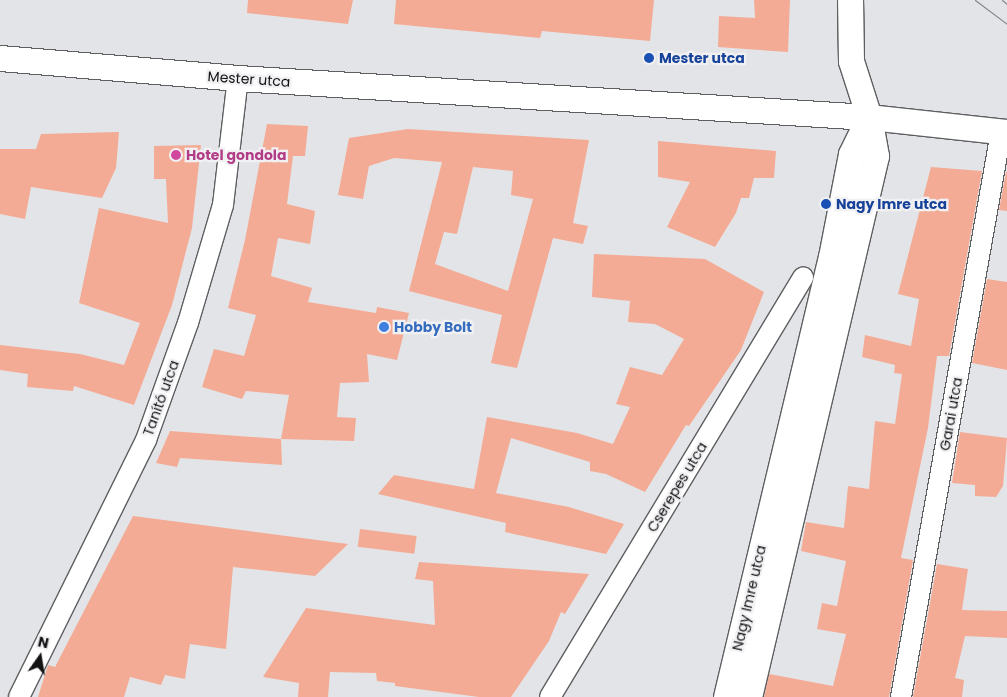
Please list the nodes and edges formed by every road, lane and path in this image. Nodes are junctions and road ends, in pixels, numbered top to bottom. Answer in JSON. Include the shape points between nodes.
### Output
{"nodes":[{"id":1,"x":850,"y":0,"type":"edge"},
{"id":2,"x":0,"y":58,"type":"edge"},
{"id":3,"x":238,"y":78,"type":"junction"},
{"id":4,"x":869,"y":117,"type":"junction"},
{"id":5,"x":1004,"y":132,"type":"edge"},
{"id":6,"x":803,"y":277,"type":"dead end"},
{"id":7,"x":556,"y":692,"type":"edge"},
{"id":8,"x":19,"y":697,"type":"edge"},
{"id":9,"x":726,"y":697,"type":"edge"},
{"id":10,"x":749,"y":697,"type":"edge"},
{"id":11,"x":901,"y":697,"type":"edge"}],
"edges":[{"from":1,"to":4,"type":"street","via":[[851,61]]},
{"from":2,"to":3,"type":"street","name":"Mester utca"},
{"from":3,"to":4,"type":"street","name":"Mester utca"},
{"from":3,"to":8,"type":"street","name":"Tanító utca","via":[[223,204],[188,322],[146,440]]},
{"from":4,"to":5,"type":"street","name":"Mester utca"},
{"from":4,"to":9,"type":"street","name":"Nagy Imre utca","via":[[851,154],[831,257]]},
{"from":4,"to":10,"type":"street","name":"Nagy Imre utca","via":[[876,156]]},
{"from":5,"to":11,"type":"street","name":"Garai utca"},
{"from":6,"to":7,"type":"street","name":"Cserepes utca"}]}
